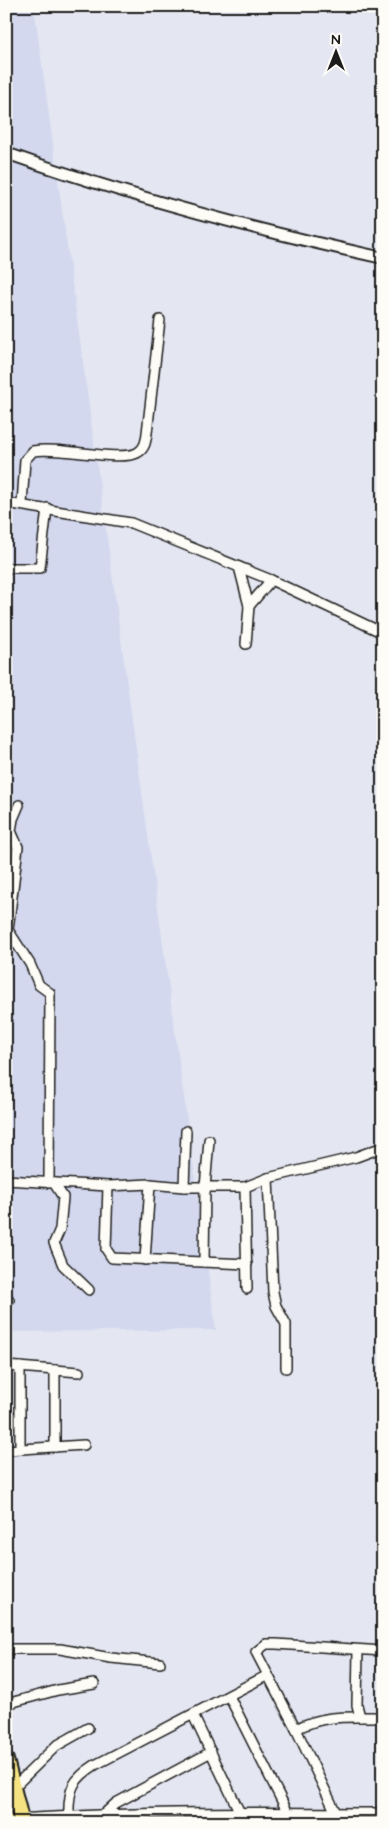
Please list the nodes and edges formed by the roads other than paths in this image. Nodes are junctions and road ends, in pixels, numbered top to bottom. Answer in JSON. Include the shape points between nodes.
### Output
{"nodes":[{"id":1,"x":6,"y":153,"type":"edge"},
{"id":2,"x":383,"y":258,"type":"edge"},
{"id":3,"x":160,"y":320,"type":"dead end"},
{"id":4,"x":6,"y":503,"type":"edge"},
{"id":5,"x":22,"y":504,"type":"junction"},
{"id":6,"x":47,"y":508,"type":"junction"},
{"id":7,"x":239,"y":567,"type":"junction"},
{"id":8,"x":6,"y":568,"type":"edge"},
{"id":9,"x":271,"y":580,"type":"junction"},
{"id":10,"x":249,"y":606,"type":"junction"},
{"id":11,"x":383,"y":633,"type":"edge"},
{"id":12,"x":246,"y":644,"type":"dead end"},
{"id":13,"x":19,"y":805,"type":"dead end"},
{"id":14,"x":6,"y":828,"type":"edge"},
{"id":15,"x":13,"y":836,"type":"junction"},
{"id":16,"x":186,"y":1131,"type":"dead end"},
{"id":17,"x":209,"y":1140,"type":"dead end"},
{"id":18,"x":383,"y":1147,"type":"edge"},
{"id":19,"x":268,"y":1178,"type":"junction"},
{"id":20,"x":6,"y":1180,"type":"edge"},
{"id":21,"x":52,"y":1183,"type":"junction"},
{"id":22,"x":150,"y":1184,"type":"junction"},
{"id":23,"x":108,"y":1186,"type":"junction"},
{"id":24,"x":184,"y":1187,"type":"junction"},
{"id":25,"x":245,"y":1187,"type":"junction"},
{"id":26,"x":205,"y":1188,"type":"junction"},
{"id":27,"x":145,"y":1260,"type":"junction"},
{"id":28,"x":204,"y":1262,"type":"junction"},
{"id":29,"x":246,"y":1264,"type":"junction"},
{"id":30,"x":247,"y":1289,"type":"dead end"},
{"id":31,"x":88,"y":1290,"type":"dead end"},
{"id":32,"x":6,"y":1366,"type":"edge"},
{"id":33,"x":20,"y":1367,"type":"junction"},
{"id":34,"x":286,"y":1368,"type":"dead end"},
{"id":35,"x":55,"y":1370,"type":"junction"},
{"id":36,"x":79,"y":1372,"type":"dead end"},
{"id":37,"x":84,"y":1445,"type":"dead end"},
{"id":38,"x":55,"y":1447,"type":"junction"},
{"id":39,"x":20,"y":1449,"type":"junction"},
{"id":40,"x":6,"y":1450,"type":"edge"},
{"id":41,"x":6,"y":1649,"type":"edge"},
{"id":42,"x":358,"y":1650,"type":"junction"},
{"id":43,"x":383,"y":1651,"type":"edge"},
{"id":44,"x":160,"y":1663,"type":"dead end"},
{"id":45,"x":268,"y":1675,"type":"junction"},
{"id":46,"x":94,"y":1684,"type":"dead end"},
{"id":47,"x":229,"y":1696,"type":"junction"},
{"id":48,"x":6,"y":1704,"type":"edge"},
{"id":49,"x":192,"y":1715,"type":"junction"},
{"id":50,"x":360,"y":1716,"type":"junction"},
{"id":51,"x":374,"y":1716,"type":"dead end"},
{"id":52,"x":88,"y":1728,"type":"dead end"},
{"id":53,"x":296,"y":1729,"type":"junction"},
{"id":54,"x":211,"y":1752,"type":"junction"},
{"id":55,"x":6,"y":1760,"type":"edge"},
{"id":56,"x":13,"y":1788,"type":"junction"},
{"id":57,"x":240,"y":1812,"type":"junction"},
{"id":58,"x":288,"y":1813,"type":"junction"},
{"id":59,"x":336,"y":1813,"type":"junction"},
{"id":60,"x":383,"y":1813,"type":"edge"},
{"id":61,"x":103,"y":1815,"type":"junction"},
{"id":62,"x":69,"y":1816,"type":"junction"},
{"id":63,"x":6,"y":1821,"type":"edge"},
{"id":64,"x":22,"y":1821,"type":"edge"},
{"id":65,"x":290,"y":1823,"type":"edge"}],
"edges":[{"from":1,"to":2,"type":"street","via":[[70,176],[214,218]]},
{"from":3,"to":5,"type":"street","via":[[147,433],[141,450],[119,455],[33,451],[26,460]]},
{"from":4,"to":5,"type":"street"},
{"from":5,"to":6,"type":"street"},
{"from":6,"to":7,"type":"street","via":[[131,523]]},
{"from":6,"to":8,"type":"street","via":[[40,568]]},
{"from":7,"to":9,"type":"street"},
{"from":7,"to":10,"type":"street"},
{"from":9,"to":10,"type":"street"},
{"from":9,"to":11,"type":"street"},
{"from":10,"to":12,"type":"street"},
{"from":13,"to":15,"type":"street","via":[[13,819]]},
{"from":14,"to":15,"type":"street"},
{"from":15,"to":21,"type":"street","via":[[18,847],[8,930],[39,984],[50,993]]},
{"from":16,"to":24,"type":"street"},
{"from":17,"to":26,"type":"street"},
{"from":18,"to":19,"type":"street","via":[[356,1157]]},
{"from":19,"to":25,"type":"street"},
{"from":19,"to":34,"type":"street","via":[[273,1292],[286,1324]]},
{"from":20,"to":21,"type":"street"},
{"from":21,"to":23,"type":"street"},
{"from":21,"to":31,"type":"street","via":[[63,1196],[60,1230],[54,1243],[63,1265]]},
{"from":22,"to":23,"type":"street"},
{"from":22,"to":24,"type":"street"},
{"from":22,"to":27,"type":"street"},
{"from":23,"to":27,"type":"street","via":[[106,1249],[112,1258]]},
{"from":24,"to":26,"type":"street"},
{"from":25,"to":26,"type":"street"},
{"from":25,"to":29,"type":"street"},
{"from":26,"to":28,"type":"street"},
{"from":27,"to":28,"type":"street"},
{"from":28,"to":29,"type":"street"},
{"from":29,"to":30,"type":"street"},
{"from":32,"to":33,"type":"street"},
{"from":33,"to":35,"type":"street"},
{"from":33,"to":39,"type":"street"},
{"from":35,"to":36,"type":"street"},
{"from":35,"to":38,"type":"street"},
{"from":37,"to":38,"type":"street"},
{"from":38,"to":39,"type":"street"},
{"from":39,"to":40,"type":"street"},
{"from":41,"to":44,"type":"street","via":[[74,1650]]},
{"from":42,"to":43,"type":"street"},
{"from":42,"to":45,"type":"street","via":[[266,1644],[256,1652]]},
{"from":42,"to":50,"type":"street","via":[[357,1705]]},
{"from":45,"to":47,"type":"street"},
{"from":45,"to":53,"type":"street"},
{"from":46,"to":48,"type":"street"},
{"from":47,"to":49,"type":"street"},
{"from":47,"to":58,"type":"street"},
{"from":49,"to":54,"type":"street"},
{"from":49,"to":62,"type":"street","via":[[80,1775],[71,1788]]},
{"from":50,"to":51,"type":"street"},
{"from":50,"to":53,"type":"street","via":[[311,1721]]},
{"from":52,"to":56,"type":"street","via":[[56,1746]]},
{"from":53,"to":59,"type":"street"},
{"from":54,"to":57,"type":"street"},
{"from":54,"to":61,"type":"street","via":[[116,1803]]},
{"from":55,"to":56,"type":"highway"},
{"from":56,"to":64,"type":"highway"},
{"from":57,"to":58,"type":"street"},
{"from":57,"to":61,"type":"street"},
{"from":58,"to":59,"type":"street"},
{"from":58,"to":65,"type":"street"},
{"from":59,"to":60,"type":"street"},
{"from":61,"to":62,"type":"street"},
{"from":62,"to":64,"type":"street"},
{"from":63,"to":64,"type":"street"}]}
